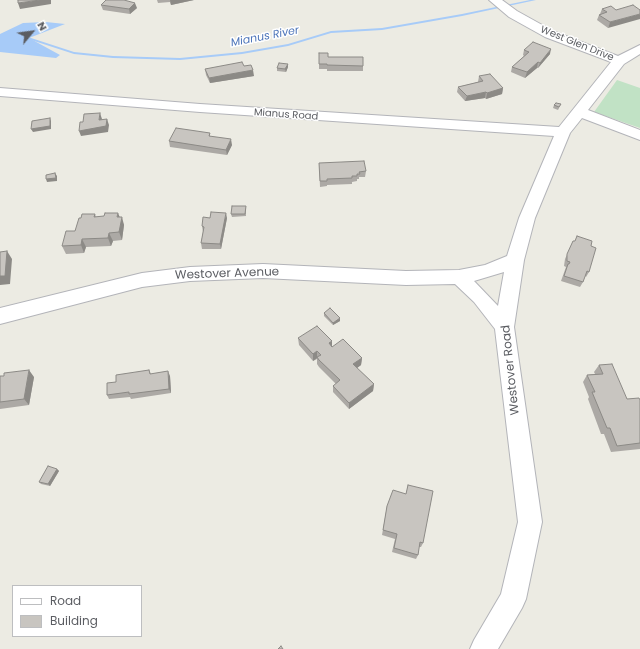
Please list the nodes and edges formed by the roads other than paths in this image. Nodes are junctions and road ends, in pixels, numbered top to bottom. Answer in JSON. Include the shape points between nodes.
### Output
{"nodes":[{"id":1,"x":496,"y":0,"type":"edge"},
{"id":2,"x":640,"y":49,"type":"edge"},
{"id":3,"x":619,"y":61,"type":"junction"},
{"id":4,"x":4,"y":92,"type":"edge"},
{"id":5,"x":579,"y":112,"type":"junction"},
{"id":6,"x":563,"y":132,"type":"junction"},
{"id":7,"x":640,"y":135,"type":"edge"},
{"id":8,"x":515,"y":260,"type":"junction"},
{"id":9,"x":459,"y":277,"type":"junction"},
{"id":10,"x":0,"y":316,"type":"edge"},
{"id":11,"x":504,"y":327,"type":"junction"},
{"id":12,"x":483,"y":649,"type":"edge"}],
"edges":[{"from":1,"to":3,"type":"street","name":"West Glen Drive","via":[[513,14],[549,34]]},
{"from":2,"to":3,"type":"street","name":"Westover Road"},
{"from":3,"to":5,"type":"street","name":"Westover Road"},
{"from":4,"to":6,"type":"street","name":"Mianus Road"},
{"from":5,"to":6,"type":"street","name":"Westover Road"},
{"from":5,"to":7,"type":"street"},
{"from":6,"to":8,"type":"street","name":"Westover Road","via":[[527,218]]},
{"from":8,"to":9,"type":"street","name":"Westover Avenue","via":[[488,271]]},
{"from":8,"to":11,"type":"street","name":"Westover Road"},
{"from":9,"to":10,"type":"street","name":"Westover Avenue","via":[[406,278],[263,271],[190,274],[142,280]]},
{"from":9,"to":11,"type":"street","via":[[480,297]]},
{"from":11,"to":12,"type":"street","name":"Westover Road","via":[[530,522],[513,599]]}]}
